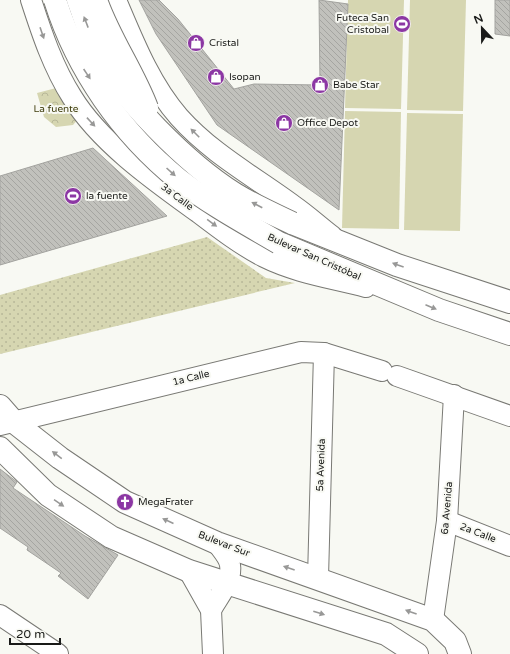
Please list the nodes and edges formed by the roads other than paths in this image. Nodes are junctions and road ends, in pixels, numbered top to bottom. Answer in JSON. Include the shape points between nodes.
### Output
{"nodes":[{"id":1,"x":31,"y":0,"type":"edge"},
{"id":2,"x":55,"y":0,"type":"edge"},
{"id":3,"x":78,"y":0,"type":"edge"},
{"id":4,"x":96,"y":0,"type":"edge"},
{"id":5,"x":118,"y":5,"type":"edge"},
{"id":6,"x":52,"y":60,"type":"junction"},
{"id":7,"x":152,"y":122,"type":"junction"},
{"id":8,"x":338,"y":241,"type":"junction"},
{"id":9,"x":404,"y":296,"type":"junction"},
{"id":10,"x":510,"y":302,"type":"edge"},
{"id":11,"x":510,"y":334,"type":"edge"},
{"id":12,"x":324,"y":353,"type":"junction"},
{"id":13,"x":454,"y":395,"type":"junction"},
{"id":14,"x":510,"y":416,"type":"edge"},
{"id":15,"x":5,"y":417,"type":"edge"},
{"id":16,"x":0,"y":448,"type":"edge"},
{"id":17,"x":447,"y":521,"type":"junction"},
{"id":18,"x":217,"y":543,"type":"junction"},
{"id":19,"x":510,"y":546,"type":"edge"},
{"id":20,"x":189,"y":571,"type":"junction"},
{"id":21,"x":318,"y":578,"type":"junction"},
{"id":22,"x":226,"y":583,"type":"junction"},
{"id":23,"x":210,"y":610,"type":"junction"},
{"id":24,"x":0,"y":615,"type":"edge"},
{"id":25,"x":433,"y":620,"type":"junction"},
{"id":26,"x":58,"y":654,"type":"edge"},
{"id":27,"x":213,"y":654,"type":"edge"},
{"id":28,"x":417,"y":654,"type":"edge"},
{"id":29,"x":460,"y":654,"type":"edge"}],
"edges":[{"from":1,"to":6,"type":"street","name":"3a Calle","one_way":true},
{"from":2,"to":9,"type":"main road","name":"Bulevar San Cristóbal","one_way":true,"bridge":true,"via":[[82,67],[135,140],[179,180],[208,201],[279,243]]},
{"from":7,"to":3,"type":"main road","one_way":true,"bridge":true,"via":[[115,80],[96,48]]},
{"from":4,"to":7,"type":"main road","bridge":true,"via":[[118,53],[138,83]]},
{"from":5,"to":6,"type":"street","via":[[118,23],[114,30],[100,39]]},
{"from":8,"to":5,"type":"street","one_way":true,"via":[[294,205],[224,159],[179,117],[155,83]]},
{"from":6,"to":9,"type":"street","name":"3a Calle","one_way":true,"via":[[72,98],[116,148],[166,190],[237,241],[264,257],[292,269]]},
{"from":8,"to":7,"type":"main road","one_way":true,"bridge":true,"via":[[292,224],[236,194],[192,162]]},
{"from":10,"to":8,"type":"main road","one_way":true,"via":[[397,265]]},
{"from":9,"to":11,"type":"main road","name":"Bulevar San Cristóbal","one_way":true},
{"from":12,"to":13,"type":"street","name":"1a Calle"},
{"from":12,"to":15,"type":"street","name":"1a Calle","via":[[301,352]]},
{"from":12,"to":21,"type":"street","name":"5a Avenida"},
{"from":13,"to":14,"type":"street","name":"1a Calle"},
{"from":13,"to":17,"type":"street","name":"6a Avenida"},
{"from":18,"to":15,"type":"main road","name":"Bulevar Sur","one_way":true,"via":[[125,502]]},
{"from":16,"to":20,"type":"main road","one_way":true,"via":[[48,495],[111,537]]},
{"from":17,"to":19,"type":"street","name":"2a Calle"},
{"from":17,"to":25,"type":"street","name":"6a Avenida"},
{"from":21,"to":18,"type":"main road","name":"Bulevar Sur","one_way":true},
{"from":18,"to":22,"type":"street","via":[[230,565]]},
{"from":20,"to":22,"type":"main road"},
{"from":20,"to":23,"type":"street"},
{"from":25,"to":21,"type":"main road","name":"Bulevar Sur","one_way":true},
{"from":22,"to":23,"type":"street"},
{"from":22,"to":28,"type":"main road","one_way":true,"via":[[386,634]]},
{"from":23,"to":27,"type":"street"},
{"from":24,"to":26,"type":"street"},
{"from":25,"to":29,"type":"main road","name":"Bulevar Sur","via":[[455,641]]}]}
